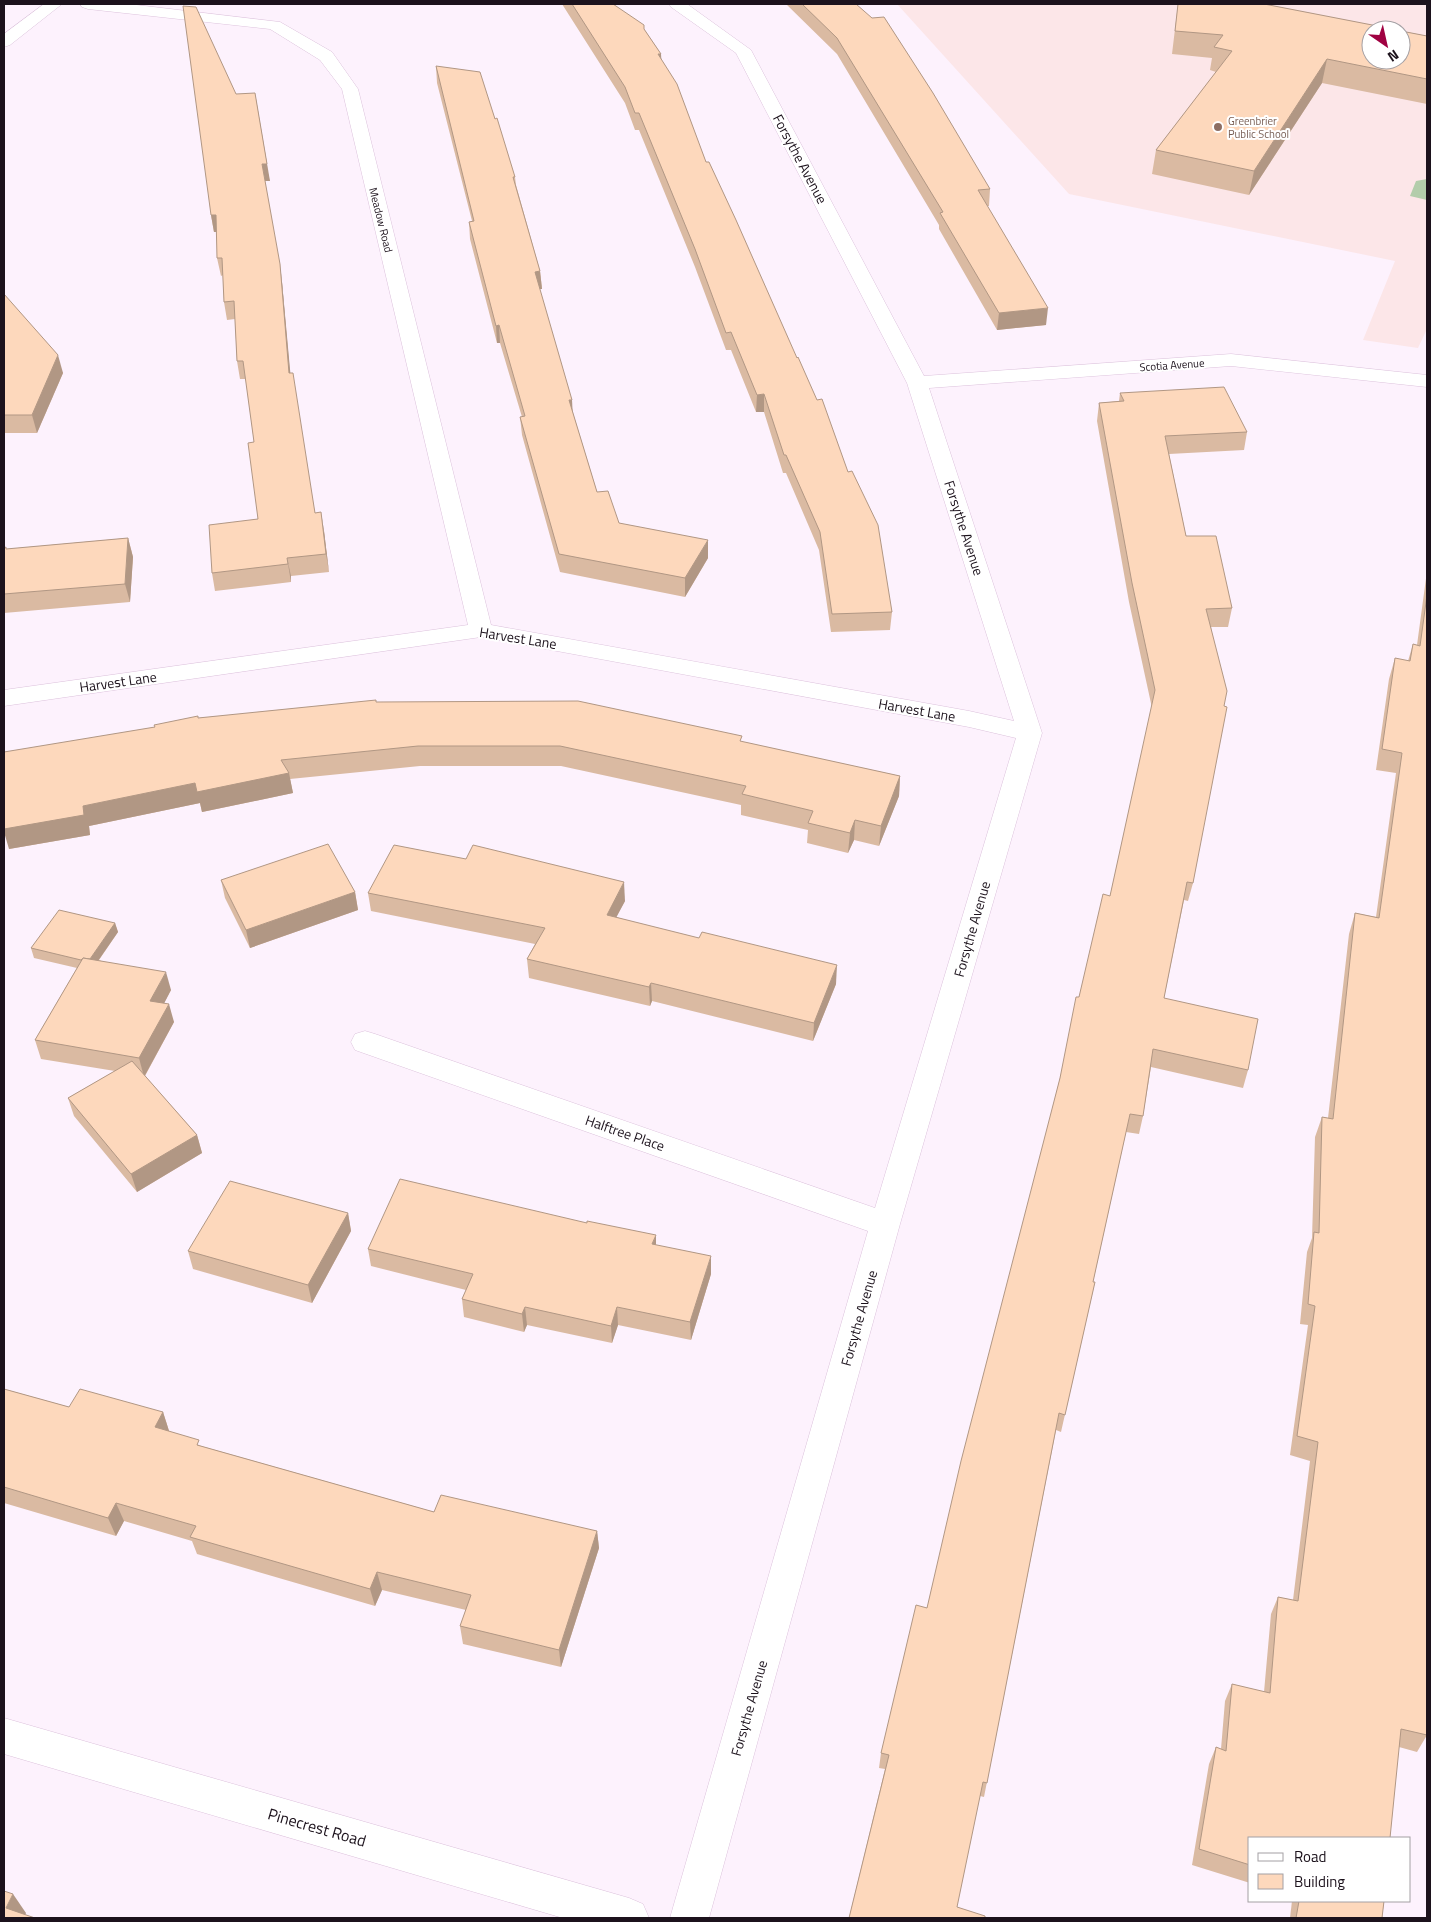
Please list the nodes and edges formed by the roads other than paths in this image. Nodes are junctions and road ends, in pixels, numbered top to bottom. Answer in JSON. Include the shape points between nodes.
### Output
{"nodes":[{"id":1,"x":54,"y":4,"type":"edge"},
{"id":2,"x":88,"y":4,"type":"edge"},
{"id":3,"x":677,"y":4,"type":"edge"},
{"id":4,"x":4,"y":42,"type":"edge"},
{"id":5,"x":1427,"y":381,"type":"edge"},
{"id":6,"x":917,"y":384,"type":"junction"},
{"id":7,"x":481,"y":630,"type":"junction"},
{"id":8,"x":4,"y":698,"type":"edge"},
{"id":9,"x":1030,"y":732,"type":"junction"},
{"id":10,"x":365,"y":1042,"type":"dead end"},
{"id":11,"x":885,"y":1224,"type":"junction"},
{"id":12,"x":4,"y":1736,"type":"edge"},
{"id":13,"x":629,"y":1918,"type":"edge"},
{"id":14,"x":690,"y":1918,"type":"edge"}],
"edges":[{"from":1,"to":4,"type":"street"},
{"from":2,"to":7,"type":"street","name":"Meadow Road","via":[[274,25],[326,56],[350,89]]},
{"from":3,"to":6,"type":"street","name":"Forsythe Avenue","via":[[743,50]]},
{"from":5,"to":6,"type":"street","name":"Scotia Avenue","via":[[1231,360]]},
{"from":6,"to":9,"type":"street","name":"Forsythe Avenue"},
{"from":7,"to":8,"type":"street","name":"Harvest Lane"},
{"from":7,"to":9,"type":"street","name":"Harvest Lane"},
{"from":9,"to":11,"type":"street","name":"Forsythe Avenue"},
{"from":10,"to":11,"type":"street","name":"Halftree Place"},
{"from":11,"to":14,"type":"street","name":"Forsythe Avenue"},
{"from":12,"to":13,"type":"street","name":"Pinecrest Road"}]}
